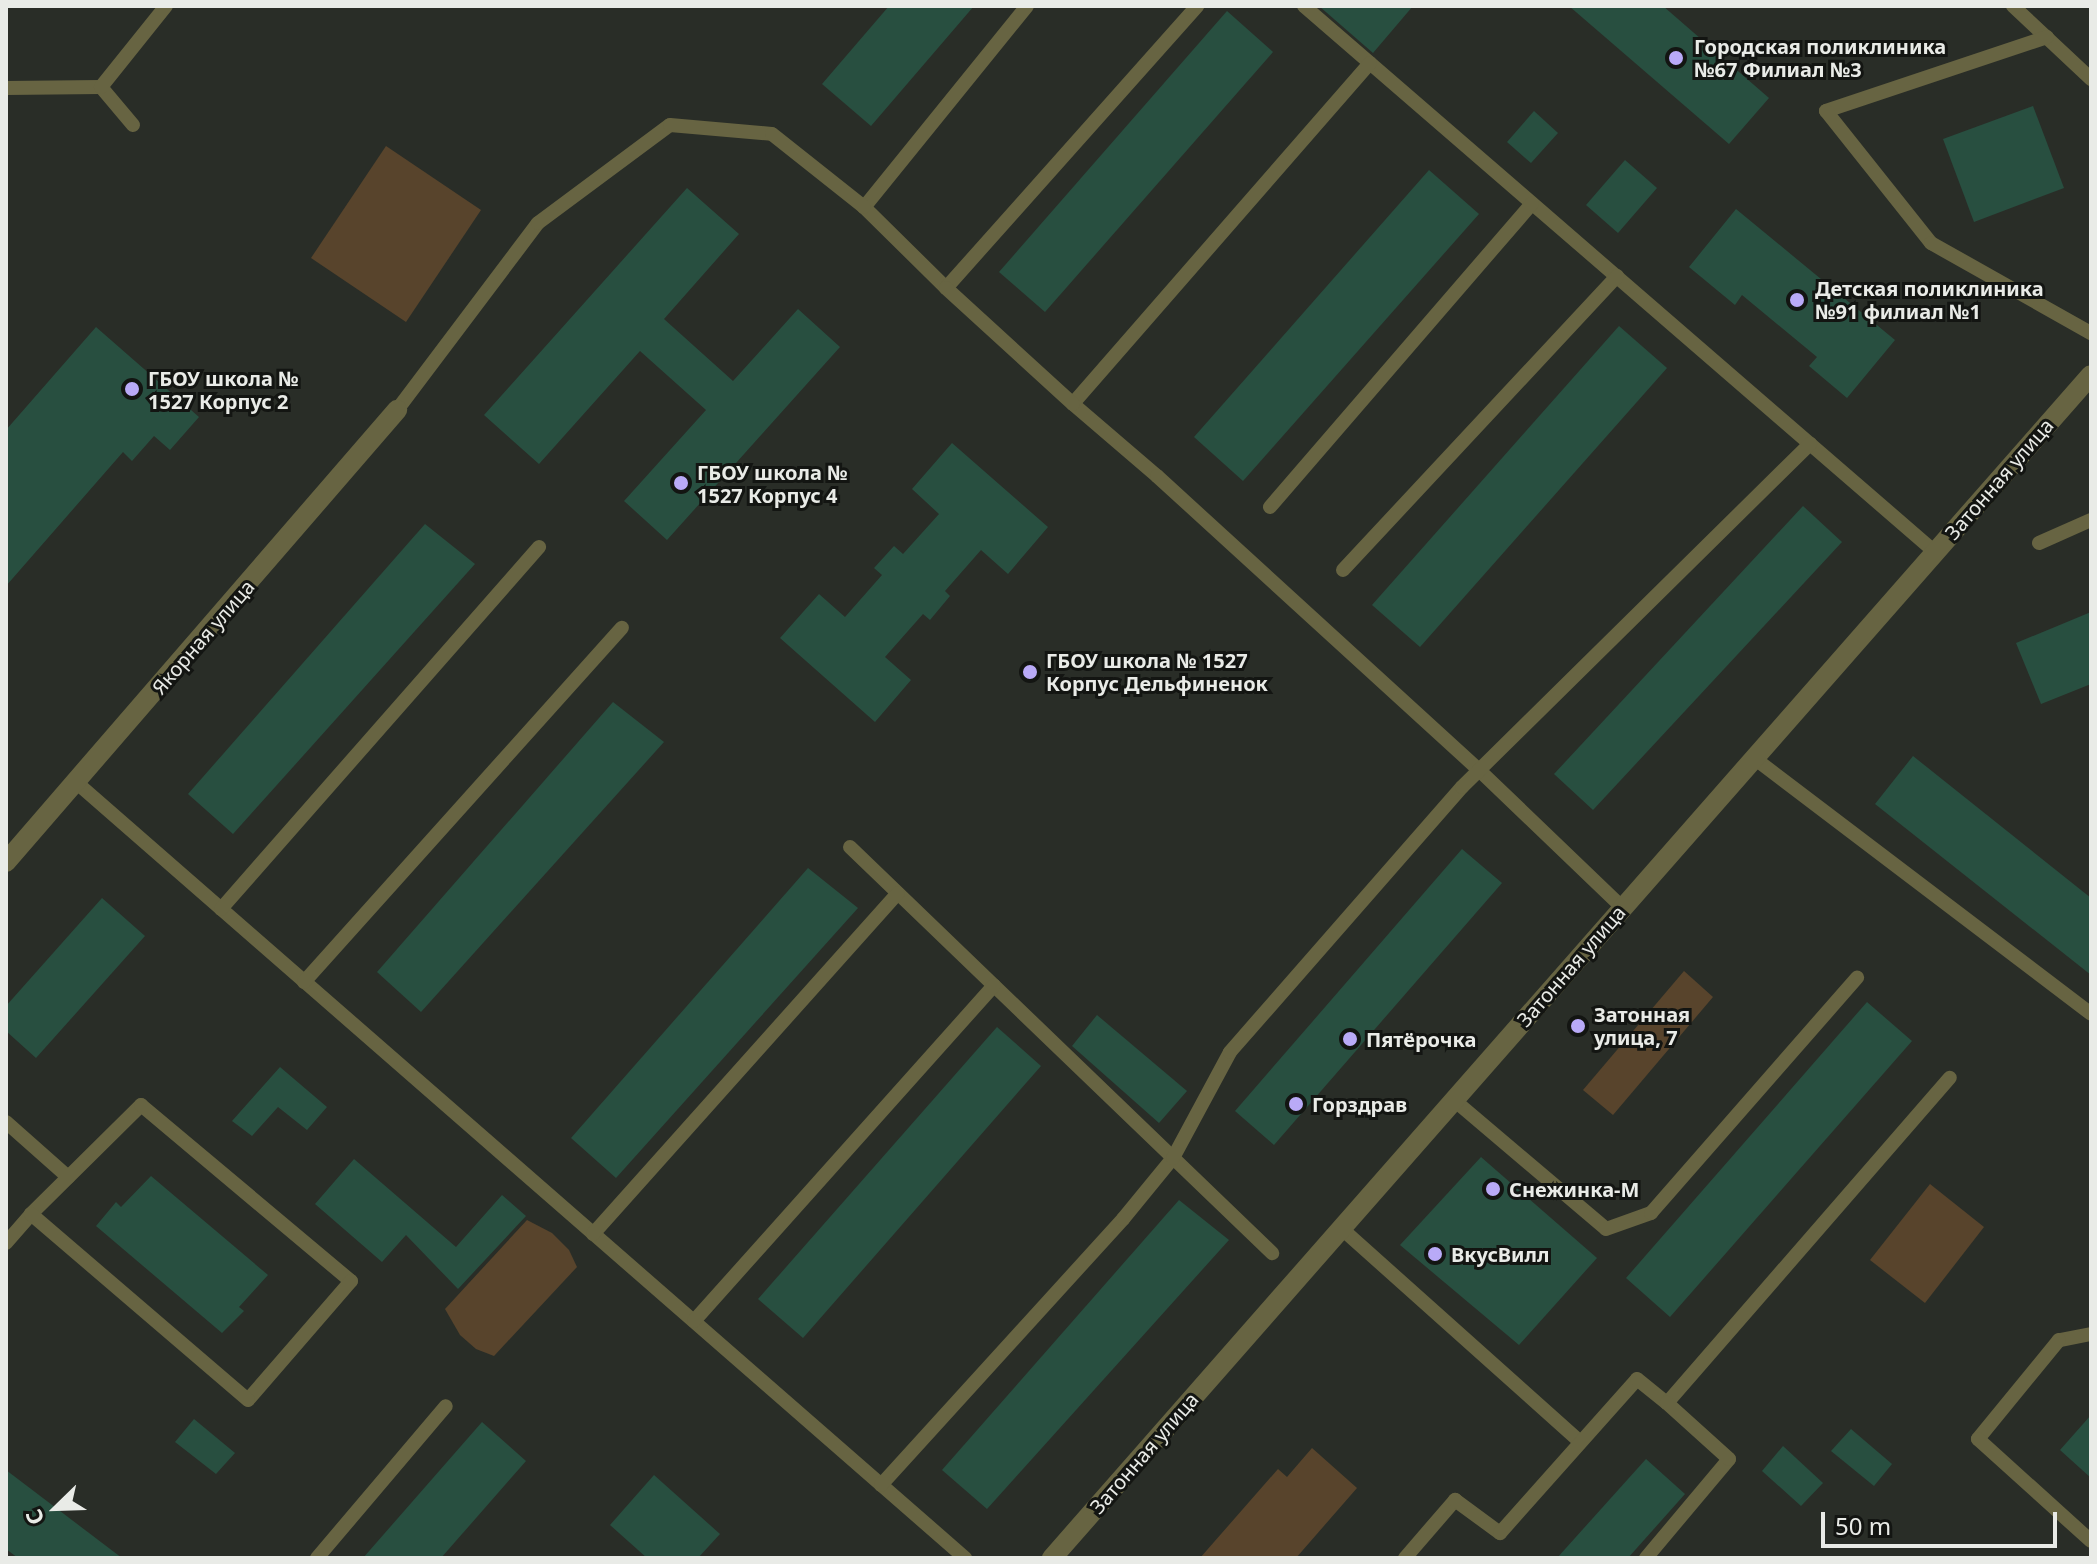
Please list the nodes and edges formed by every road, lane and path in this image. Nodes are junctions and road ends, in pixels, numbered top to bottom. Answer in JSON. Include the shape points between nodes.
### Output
{"nodes":[{"id":1,"x":166,"y":6,"type":"edge"},
{"id":2,"x":1027,"y":6,"type":"edge"},
{"id":3,"x":1197,"y":6,"type":"edge"},
{"id":4,"x":1304,"y":6,"type":"edge"},
{"id":5,"x":2013,"y":6,"type":"edge"},
{"id":6,"x":2047,"y":37,"type":"junction"},
{"id":7,"x":1370,"y":63,"type":"junction"},
{"id":8,"x":2091,"y":79,"type":"edge"},
{"id":9,"x":101,"y":87,"type":"junction"},
{"id":10,"x":6,"y":88,"type":"edge"},
{"id":11,"x":133,"y":125,"type":"dead end"},
{"id":12,"x":1532,"y":203,"type":"junction"},
{"id":13,"x":864,"y":207,"type":"junction"},
{"id":14,"x":1617,"y":276,"type":"junction"},
{"id":15,"x":946,"y":288,"type":"junction"},
{"id":16,"x":2091,"y":333,"type":"edge"},
{"id":17,"x":2091,"y":375,"type":"edge"},
{"id":18,"x":1073,"y":404,"type":"junction"},
{"id":19,"x":397,"y":410,"type":"joint"},
{"id":20,"x":1810,"y":444,"type":"junction"},
{"id":21,"x":1270,"y":507,"type":"dead end"},
{"id":22,"x":2091,"y":520,"type":"edge"},
{"id":23,"x":2039,"y":543,"type":"dead end"},
{"id":24,"x":539,"y":547,"type":"dead end"},
{"id":25,"x":1935,"y":552,"type":"junction"},
{"id":26,"x":1343,"y":570,"type":"dead end"},
{"id":27,"x":622,"y":628,"type":"dead end"},
{"id":28,"x":1754,"y":758,"type":"junction"},
{"id":29,"x":1479,"y":770,"type":"junction"},
{"id":30,"x":77,"y":783,"type":"junction"},
{"id":31,"x":850,"y":847,"type":"dead end"},
{"id":32,"x":6,"y":862,"type":"edge"},
{"id":33,"x":898,"y":893,"type":"junction"},
{"id":34,"x":1623,"y":908,"type":"junction"},
{"id":35,"x":221,"y":909,"type":"junction"},
{"id":36,"x":1857,"y":978,"type":"dead end"},
{"id":37,"x":304,"y":982,"type":"junction"},
{"id":38,"x":994,"y":986,"type":"junction"},
{"id":39,"x":2091,"y":1014,"type":"edge"},
{"id":40,"x":1950,"y":1078,"type":"dead end"},
{"id":41,"x":1454,"y":1100,"type":"junction"},
{"id":42,"x":6,"y":1122,"type":"edge"},
{"id":43,"x":1173,"y":1158,"type":"junction"},
{"id":44,"x":68,"y":1177,"type":"junction"},
{"id":45,"x":31,"y":1214,"type":"junction"},
{"id":46,"x":1341,"y":1228,"type":"junction"},
{"id":47,"x":593,"y":1234,"type":"junction"},
{"id":48,"x":6,"y":1243,"type":"edge"},
{"id":49,"x":1272,"y":1253,"type":"dead end"},
{"id":50,"x":694,"y":1321,"type":"junction"},
{"id":51,"x":2091,"y":1334,"type":"edge"},
{"id":52,"x":1667,"y":1403,"type":"junction"},
{"id":53,"x":446,"y":1406,"type":"dead end"},
{"id":54,"x":1580,"y":1442,"type":"junction"},
{"id":55,"x":881,"y":1485,"type":"junction"},
{"id":56,"x":2091,"y":1541,"type":"edge"},
{"id":57,"x":317,"y":1558,"type":"edge"},
{"id":58,"x":965,"y":1558,"type":"edge"},
{"id":59,"x":1052,"y":1558,"type":"edge"},
{"id":60,"x":1405,"y":1558,"type":"edge"},
{"id":61,"x":1646,"y":1558,"type":"edge"}],
"edges":[{"from":1,"to":9,"type":"lane"},
{"from":2,"to":13,"type":"lane"},
{"from":3,"to":15,"type":"lane"},
{"from":4,"to":7,"type":"lane"},
{"from":5,"to":6,"type":"lane"},
{"from":6,"to":8,"type":"lane"},
{"from":6,"to":16,"type":"lane","via":[[1826,111],[1931,243]]},
{"from":7,"to":12,"type":"lane"},
{"from":7,"to":18,"type":"lane"},
{"from":9,"to":10,"type":"lane"},
{"from":9,"to":11,"type":"lane"},
{"from":12,"to":14,"type":"lane"},
{"from":12,"to":21,"type":"lane"},
{"from":13,"to":15,"type":"lane"},
{"from":13,"to":19,"type":"lane","via":[[772,134],[670,125],[538,223]]},
{"from":14,"to":20,"type":"lane"},
{"from":14,"to":26,"type":"lane"},
{"from":15,"to":18,"type":"lane"},
{"from":17,"to":25,"type":"street","name":"Затонная улица"},
{"from":18,"to":29,"type":"lane"},
{"from":19,"to":30,"type":"street","name":"Якорная улица"},
{"from":20,"to":25,"type":"lane"},
{"from":20,"to":29,"type":"lane"},
{"from":22,"to":23,"type":"lane"},
{"from":24,"to":35,"type":"lane"},
{"from":25,"to":28,"type":"street","name":"Затонная улица"},
{"from":27,"to":37,"type":"lane"},
{"from":28,"to":34,"type":"street","name":"Затонная улица"},
{"from":28,"to":39,"type":"lane"},
{"from":29,"to":34,"type":"lane"},
{"from":29,"to":43,"type":"lane","via":[[1230,1052]]},
{"from":30,"to":32,"type":"street","name":"Якорная улица"},
{"from":30,"to":35,"type":"lane"},
{"from":31,"to":33,"type":"lane"},
{"from":33,"to":38,"type":"lane"},
{"from":33,"to":47,"type":"lane"},
{"from":34,"to":41,"type":"street","name":"Затонная улица"},
{"from":35,"to":37,"type":"lane"},
{"from":36,"to":41,"type":"lane","via":[[1651,1213],[1606,1229]]},
{"from":37,"to":47,"type":"lane"},
{"from":38,"to":43,"type":"lane"},
{"from":38,"to":50,"type":"lane"},
{"from":40,"to":52,"type":"lane"},
{"from":41,"to":46,"type":"street","name":"Затонная улица"},
{"from":42,"to":44,"type":"lane"},
{"from":43,"to":49,"type":"lane"},
{"from":43,"to":55,"type":"lane"},
{"from":44,"to":45,"type":"lane"},
{"from":44,"to":45,"type":"lane","via":[[141,1105],[351,1281],[248,1400]]},
{"from":45,"to":48,"type":"lane"},
{"from":46,"to":54,"type":"lane"},
{"from":46,"to":59,"type":"street","name":"Затонная улица"},
{"from":47,"to":50,"type":"lane"},
{"from":50,"to":55,"type":"lane"},
{"from":51,"to":56,"type":"lane","via":[[2059,1340],[1978,1439]]},
{"from":52,"to":54,"type":"lane","via":[[1637,1379]]},
{"from":52,"to":61,"type":"lane","via":[[1729,1459]]},
{"from":53,"to":57,"type":"lane"},
{"from":54,"to":60,"type":"lane","via":[[1500,1533],[1455,1500]]},
{"from":55,"to":58,"type":"lane"}]}
